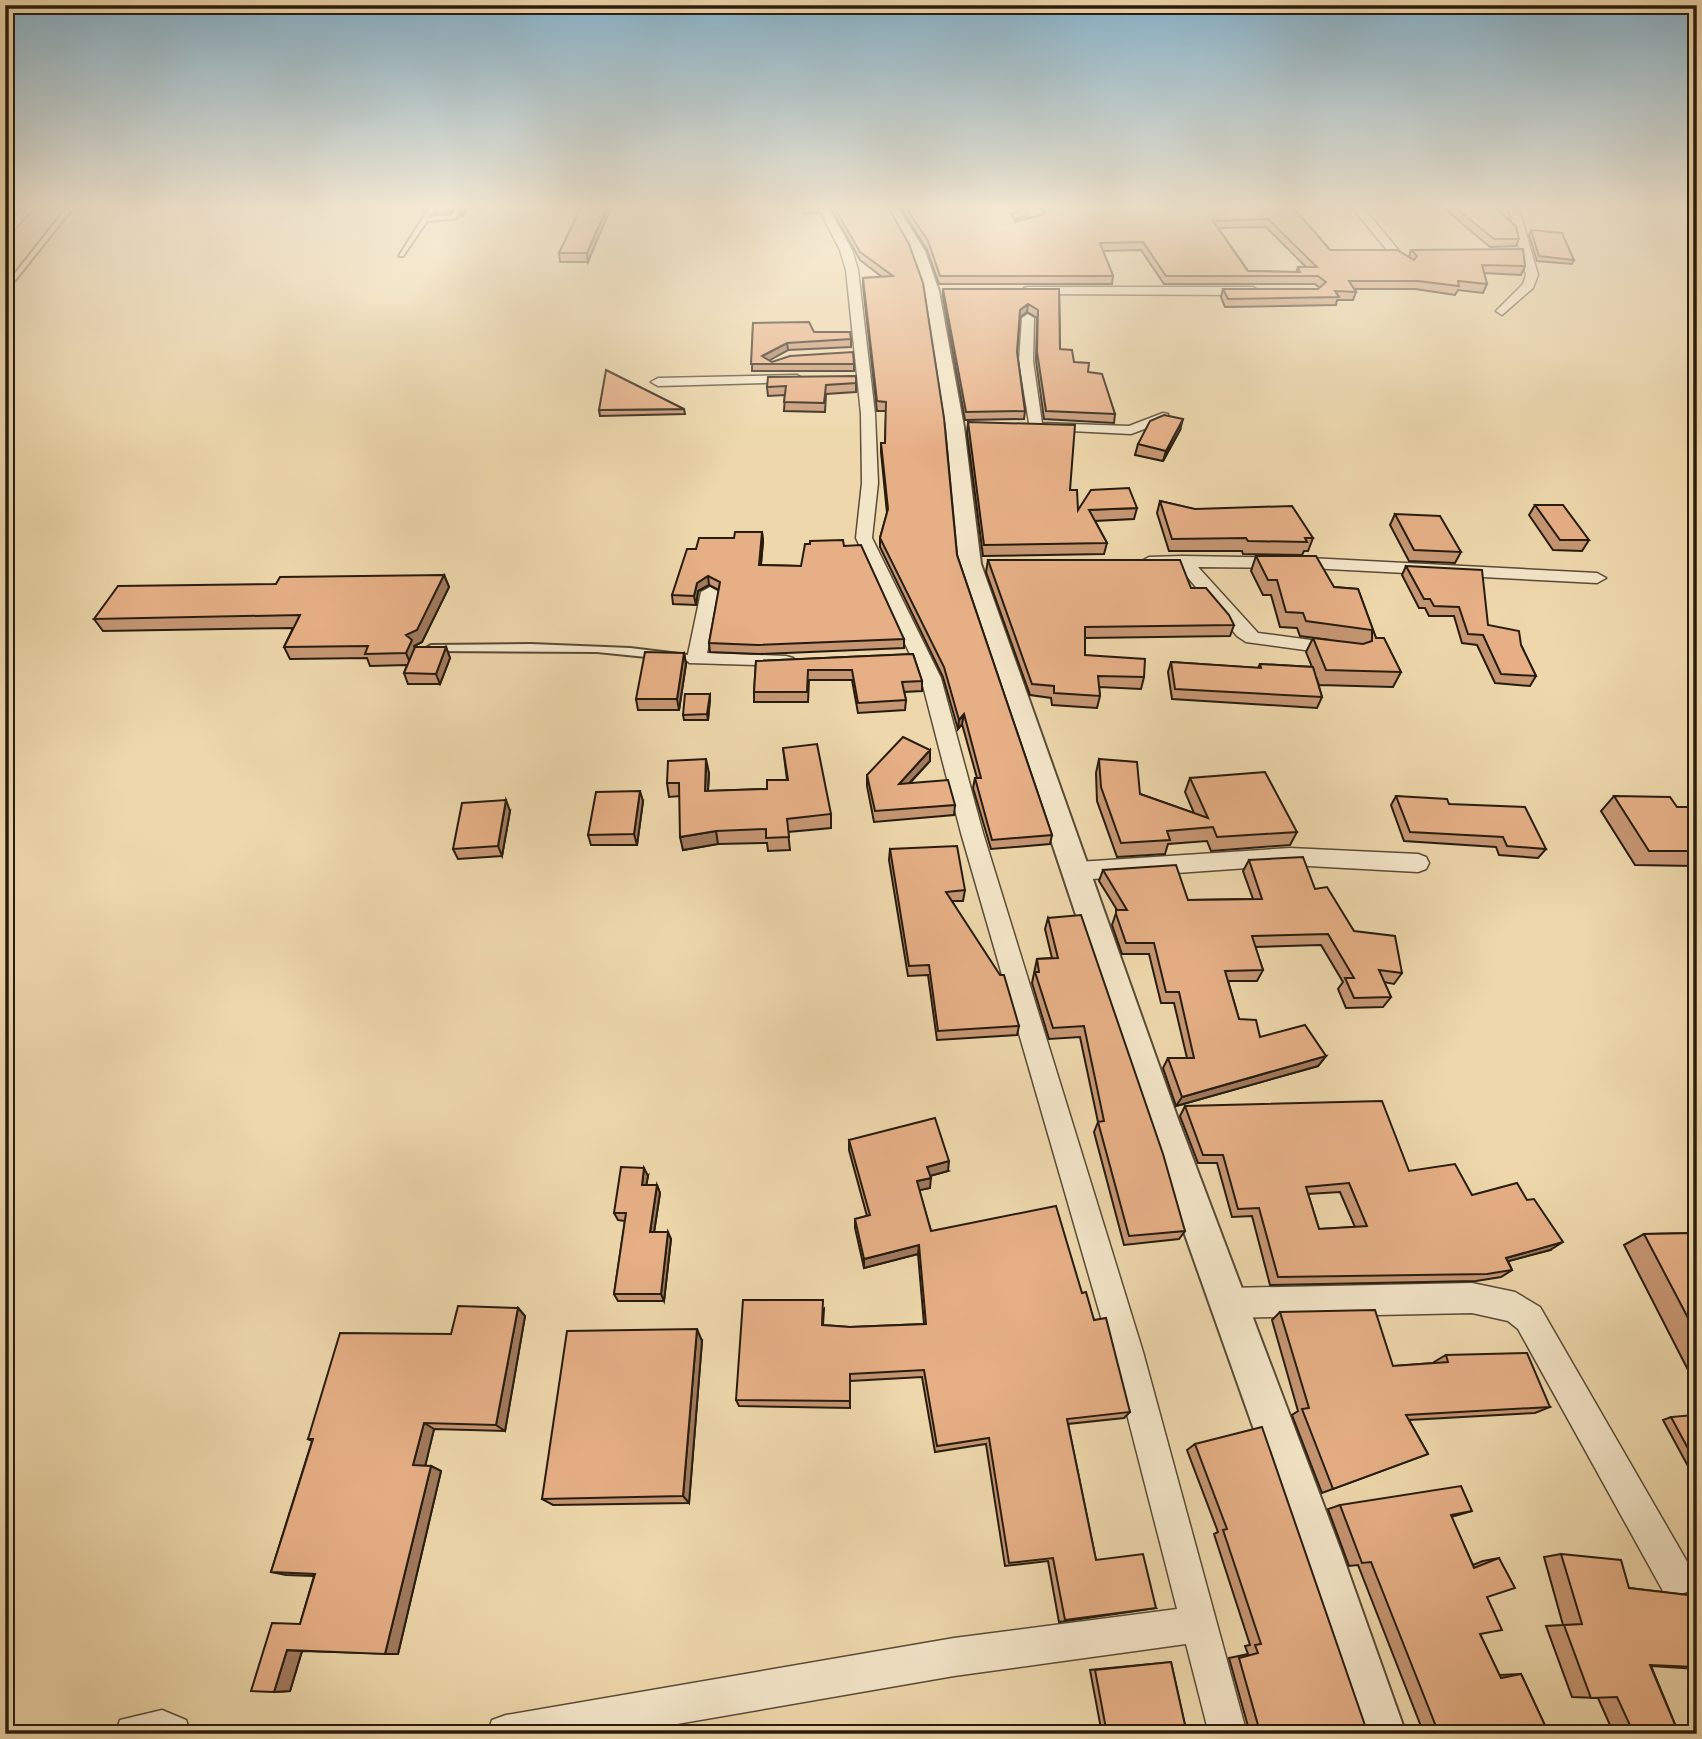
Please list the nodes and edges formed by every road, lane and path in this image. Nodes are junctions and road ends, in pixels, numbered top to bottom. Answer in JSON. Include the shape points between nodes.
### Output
{"nodes":[{"id":1,"x":852,"y":286,"type":"edge"},
{"id":2,"x":936,"y":286,"type":"edge"},
{"id":3,"x":1528,"y":286,"type":"edge"},
{"id":4,"x":1014,"y":291,"type":"edge"},
{"id":5,"x":1261,"y":291,"type":"edge"},
{"id":6,"x":1502,"y":311,"type":"dead end"},
{"id":7,"x":1028,"y":318,"type":"edge"},
{"id":8,"x":809,"y":379,"type":"edge"},
{"id":9,"x":658,"y":382,"type":"dead end"},
{"id":10,"x":1163,"y":417,"type":"edge"},
{"id":11,"x":1183,"y":561,"type":"junction"},
{"id":12,"x":1136,"y":562,"type":"edge"},
{"id":13,"x":1597,"y":578,"type":"dead end"},
{"id":14,"x":710,"y":592,"type":"dead end"},
{"id":15,"x":419,"y":648,"type":"edge"},
{"id":16,"x":1355,"y":650,"type":"edge"},
{"id":17,"x":922,"y":655,"type":"junction"},
{"id":18,"x":895,"y":656,"type":"edge"},
{"id":19,"x":696,"y":659,"type":"junction"},
{"id":20,"x":800,"y":661,"type":"edge"},
{"id":21,"x":1418,"y":863,"type":"dead end"},
{"id":22,"x":1078,"y":871,"type":"junction"},
{"id":23,"x":1228,"y":1303,"type":"junction"},
{"id":24,"x":1676,"y":1578,"type":"dead end"},
{"id":25,"x":1198,"y":1624,"type":"junction"},
{"id":26,"x":134,"y":1734,"type":"edge"},
{"id":27,"x":172,"y":1734,"type":"edge"},
{"id":28,"x":506,"y":1734,"type":"edge"},
{"id":29,"x":1228,"y":1734,"type":"edge"},
{"id":30,"x":1382,"y":1734,"type":"edge"}],
"edges":[{"from":1,"to":17,"type":"street","via":[[857,378],[870,456],[864,538]]},
{"from":2,"to":22,"type":"street","via":[[962,427],[977,563]]},
{"from":3,"to":6,"type":"street"},
{"from":4,"to":5,"type":"street"},
{"from":7,"to":10,"type":"street","via":[[1028,426],[1131,430]]},
{"from":8,"to":9,"type":"street"},
{"from":11,"to":12,"type":"street"},
{"from":11,"to":13,"type":"street"},
{"from":11,"to":16,"type":"street","via":[[1253,638]]},
{"from":14,"to":19,"type":"street"},
{"from":15,"to":19,"type":"lane","via":[[579,647],[643,650]]},
{"from":17,"to":18,"type":"street"},
{"from":17,"to":25,"type":"street","via":[[1127,1352]]},
{"from":19,"to":20,"type":"street"},
{"from":21,"to":22,"type":"street","via":[[1286,855]]},
{"from":22,"to":23,"type":"street"},
{"from":23,"to":24,"type":"street","via":[[1472,1298],[1515,1307],[1529,1318]]},
{"from":23,"to":30,"type":"street"},
{"from":25,"to":28,"type":"street","via":[[954,1657]]},
{"from":25,"to":29,"type":"street"},
{"from":26,"to":27,"type":"street","via":[[162,1730]]}]}
